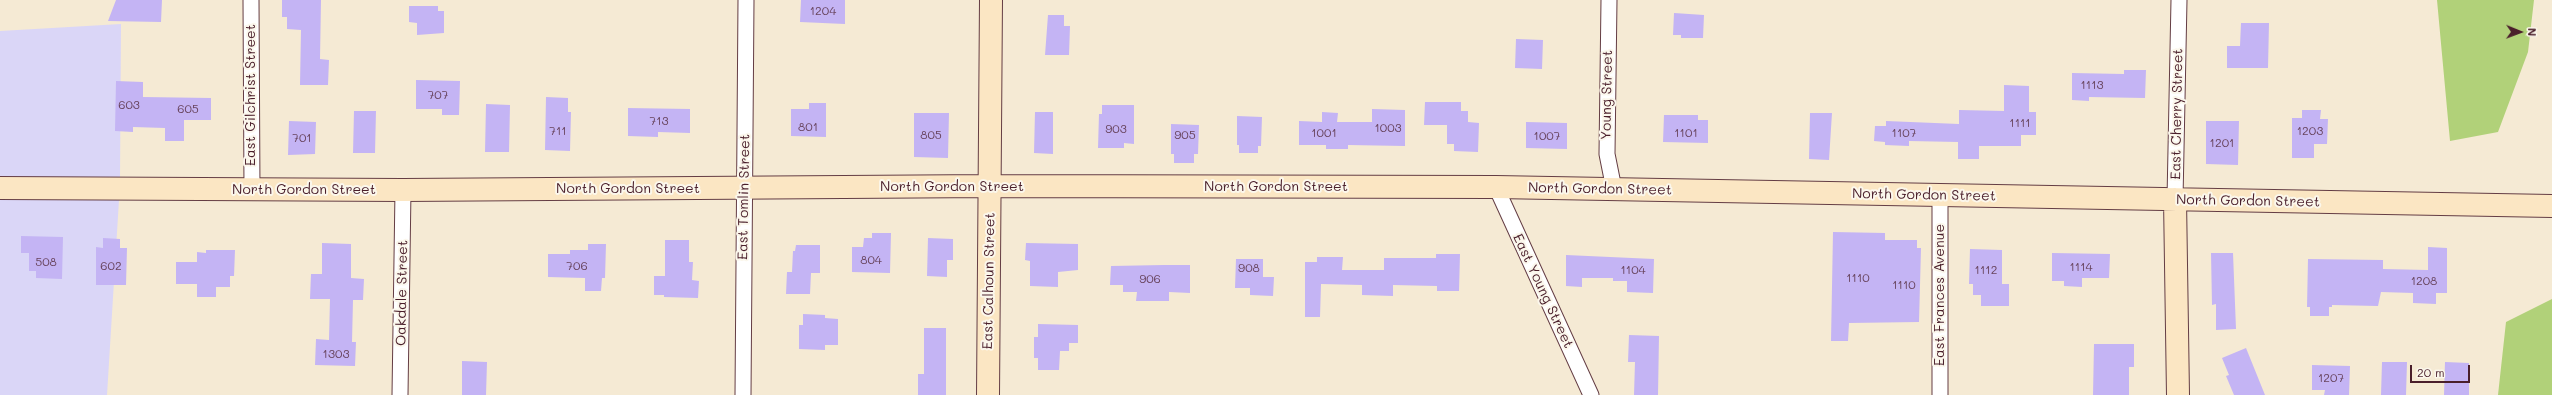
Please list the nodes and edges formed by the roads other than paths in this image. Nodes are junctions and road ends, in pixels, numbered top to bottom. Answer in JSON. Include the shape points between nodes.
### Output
{"nodes":[{"id":1,"x":251,"y":0,"type":"edge"},
{"id":2,"x":746,"y":0,"type":"edge"},
{"id":3,"x":991,"y":0,"type":"edge"},
{"id":4,"x":1608,"y":0,"type":"edge"},
{"id":5,"x":2179,"y":0,"type":"edge"},
{"id":6,"x":990,"y":186,"type":"junction"},
{"id":7,"x":1496,"y":187,"type":"junction"},
{"id":8,"x":0,"y":188,"type":"edge"},
{"id":9,"x":744,"y":188,"type":"junction"},
{"id":10,"x":1614,"y":189,"type":"junction"},
{"id":11,"x":252,"y":190,"type":"junction"},
{"id":12,"x":403,"y":190,"type":"junction"},
{"id":13,"x":1940,"y":196,"type":"junction"},
{"id":14,"x":2175,"y":199,"type":"junction"},
{"id":15,"x":2552,"y":206,"type":"edge"},
{"id":16,"x":400,"y":395,"type":"edge"},
{"id":17,"x":743,"y":395,"type":"edge"},
{"id":18,"x":988,"y":395,"type":"edge"},
{"id":19,"x":1591,"y":395,"type":"edge"},
{"id":20,"x":1940,"y":395,"type":"edge"},
{"id":21,"x":2178,"y":395,"type":"edge"}],
"edges":[{"from":1,"to":11,"type":"street","name":"East Gilchrist Street"},
{"from":2,"to":9,"type":"street","name":"East Tomlin Street"},
{"from":3,"to":6,"type":"street","name":"East Calhoun Street"},
{"from":4,"to":10,"type":"street","name":"Young Street","via":[[1607,154]]},
{"from":5,"to":14,"type":"street","name":"East Cherry Street"},
{"from":6,"to":7,"type":"street","name":"North Gordon Street"},
{"from":6,"to":9,"type":"street","name":"North Gordon Street"},
{"from":6,"to":18,"type":"street","name":"East Calhoun Street"},
{"from":7,"to":10,"type":"street","name":"North Gordon Street"},
{"from":7,"to":19,"type":"street","name":"East Young Street"},
{"from":8,"to":11,"type":"street","name":"North Gordon Street"},
{"from":9,"to":12,"type":"street","name":"North Gordon Street"},
{"from":9,"to":17,"type":"street","name":"East Tomlin Street"},
{"from":10,"to":13,"type":"street","name":"North Gordon Street"},
{"from":11,"to":12,"type":"street","name":"North Gordon Street"},
{"from":12,"to":16,"type":"street","name":"Oakdale Street"},
{"from":13,"to":14,"type":"street","name":"North Gordon Street"},
{"from":13,"to":20,"type":"street","name":"East Frances Avenue"},
{"from":14,"to":15,"type":"street","name":"North Gordon Street"},
{"from":14,"to":21,"type":"street","name":"East Cherry Street"}]}
